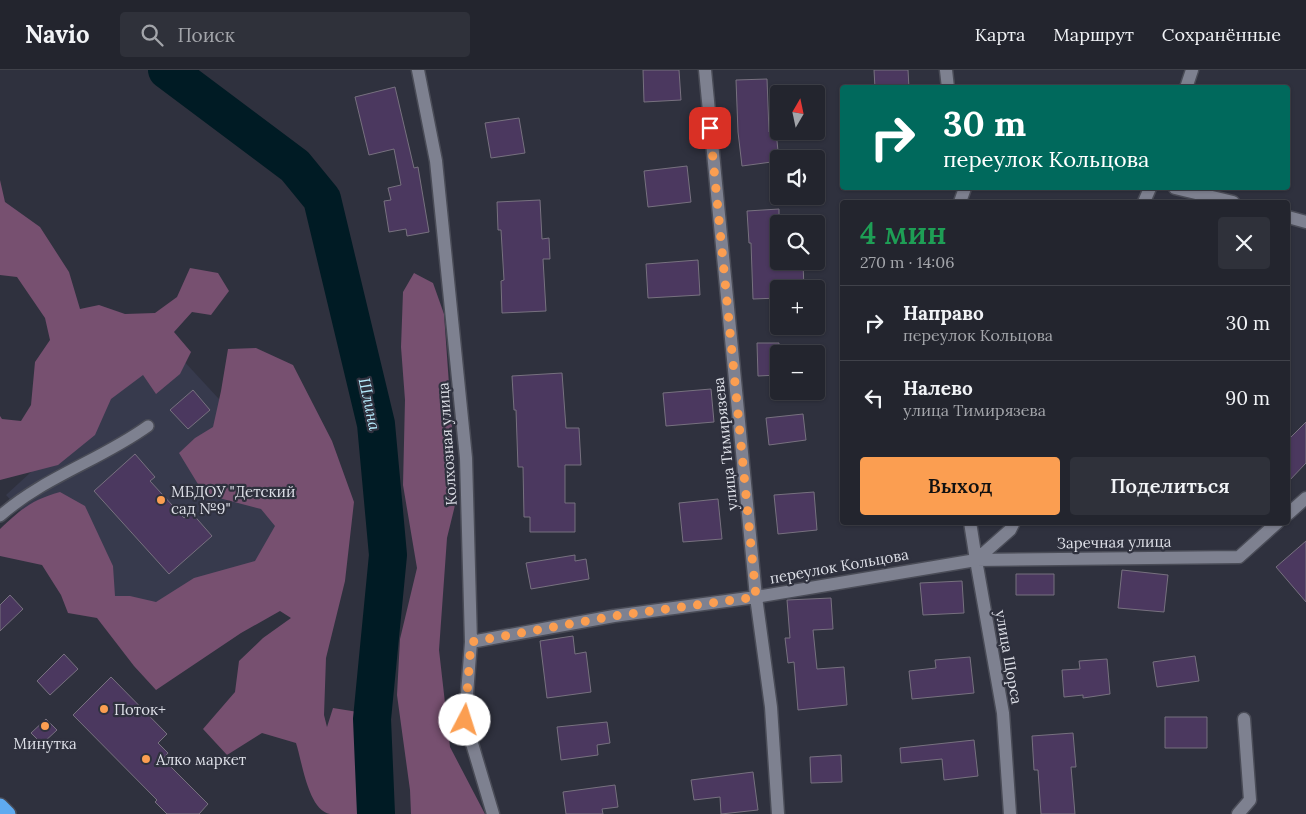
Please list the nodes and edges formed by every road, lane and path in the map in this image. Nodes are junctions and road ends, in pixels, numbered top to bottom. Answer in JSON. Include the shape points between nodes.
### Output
{"nodes":[{"id":1,"x":418,"y":70,"type":"edge"},
{"id":2,"x":704,"y":70,"type":"edge"},
{"id":3,"x":946,"y":70,"type":"edge"},
{"id":4,"x":1192,"y":70,"type":"edge"},
{"id":5,"x":948,"y":85,"type":"edge"},
{"id":6,"x":1187,"y":85,"type":"edge"},
{"id":7,"x":1183,"y":190,"type":"edge"},
{"id":8,"x":1225,"y":200,"type":"edge"},
{"id":9,"x":1290,"y":218,"type":"edge"},
{"id":10,"x":1306,"y":222,"type":"edge"},
{"id":11,"x":148,"y":426,"type":"dead end"},
{"id":12,"x":1306,"y":498,"type":"edge"},
{"id":13,"x":1290,"y":512,"type":"edge"},
{"id":14,"x":0,"y":516,"type":"edge"},
{"id":15,"x":970,"y":525,"type":"edge"},
{"id":16,"x":1012,"y":525,"type":"edge"},
{"id":17,"x":1275,"y":525,"type":"edge"},
{"id":18,"x":976,"y":560,"type":"junction"},
{"id":19,"x":756,"y":597,"type":"junction"},
{"id":20,"x":471,"y":642,"type":"junction"},
{"id":21,"x":1244,"y":719,"type":"dead end"},
{"id":22,"x":0,"y":806,"type":"edge"},
{"id":23,"x":8,"y":814,"type":"edge"},
{"id":24,"x":493,"y":814,"type":"edge"},
{"id":25,"x":778,"y":814,"type":"edge"},
{"id":26,"x":1010,"y":814,"type":"edge"},
{"id":27,"x":1238,"y":814,"type":"edge"}],
"edges":[{"from":1,"to":20,"type":"street","name":"Колхозная улица","via":[[436,161],[466,458]]},
{"from":2,"to":19,"type":"street","name":"улица Тимирязева"},
{"from":3,"to":5,"type":"street"},
{"from":4,"to":6,"type":"street"},
{"from":7,"to":8,"type":"street"},
{"from":9,"to":10,"type":"street"},
{"from":11,"to":14,"type":"lane","via":[[126,442],[16,502]]},
{"from":12,"to":13,"type":"street"},
{"from":15,"to":18,"type":"street"},
{"from":16,"to":18,"type":"street"},
{"from":17,"to":18,"type":"street","name":"Заречная улица","via":[[1239,557]]},
{"from":18,"to":19,"type":"street","name":"переулок Кольцова"},
{"from":18,"to":26,"type":"street","name":"улица Щорса","via":[[1003,714]]},
{"from":19,"to":20,"type":"street","name":"переулок Кольцова","via":[[614,616]]},
{"from":19,"to":25,"type":"street","name":"улица Тимирязева","via":[[771,707]]},
{"from":20,"to":24,"type":"street","name":"Колхозная улица","via":[[465,720]]},
{"from":21,"to":27,"type":"street","via":[[1250,800]]},
{"from":22,"to":23,"type":"highway"}]}
